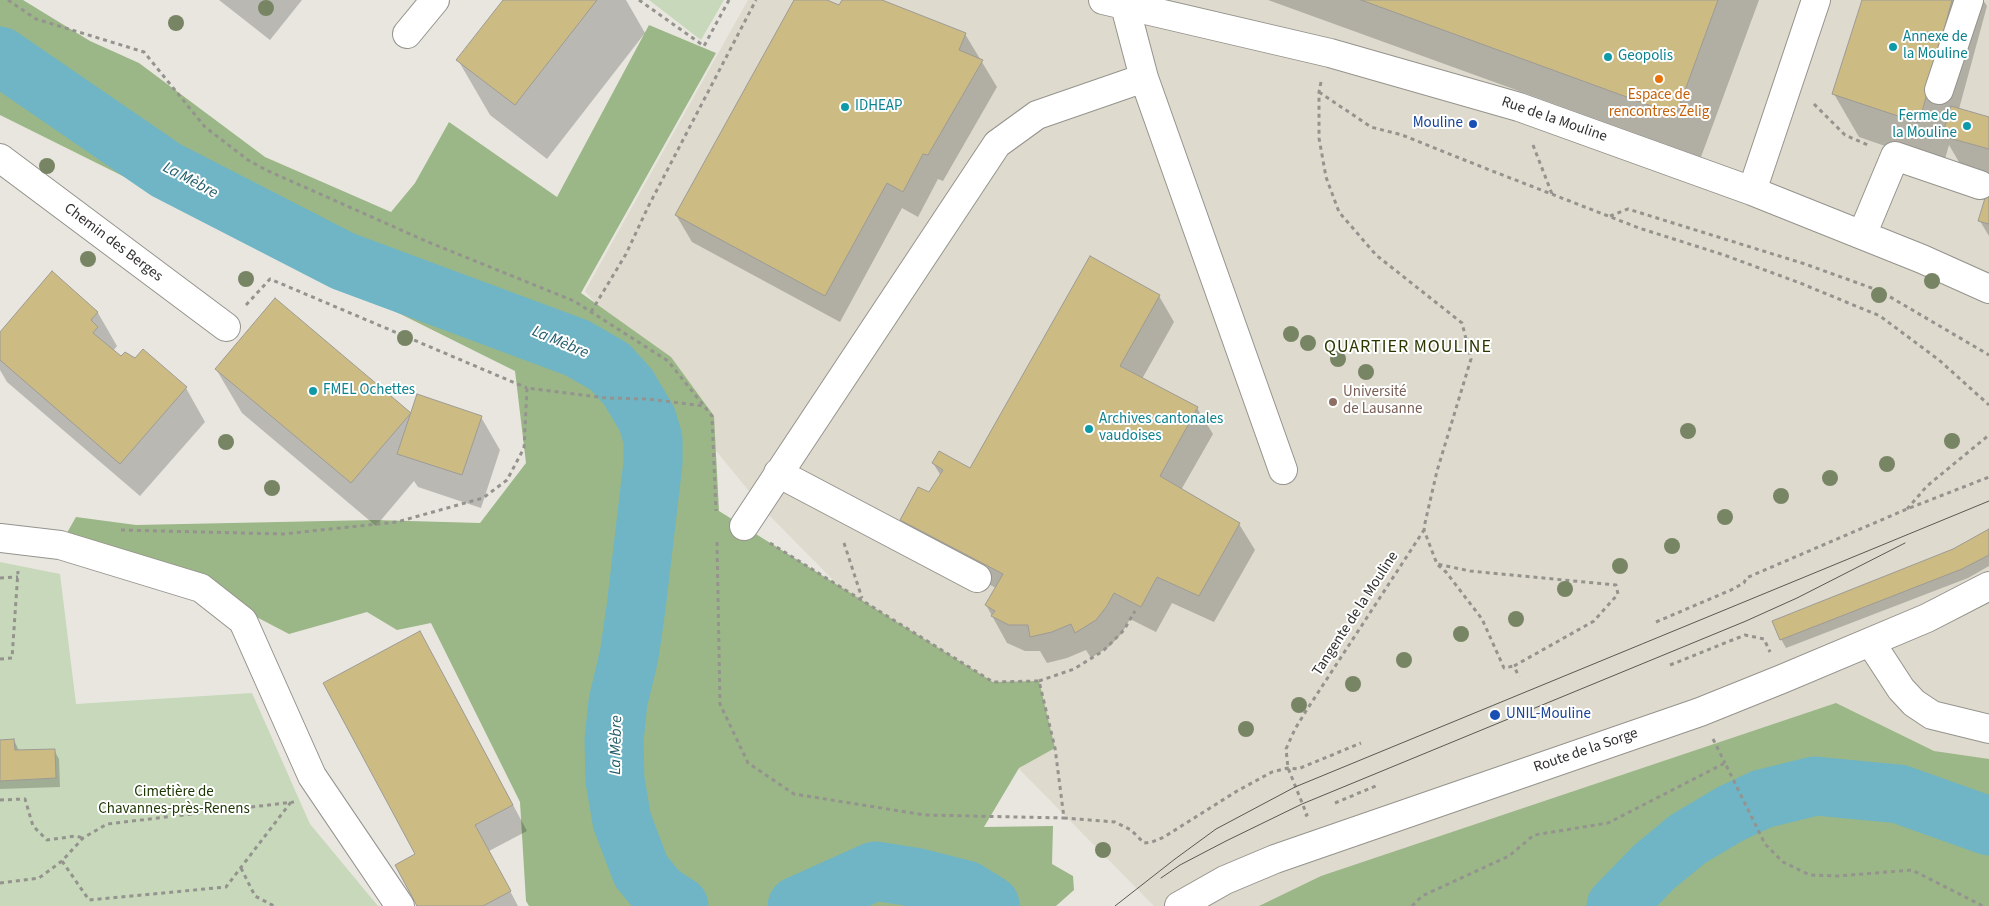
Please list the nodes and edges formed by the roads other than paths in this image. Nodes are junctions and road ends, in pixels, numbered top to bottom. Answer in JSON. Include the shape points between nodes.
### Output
{"nodes":[{"id":1,"x":435,"y":0,"type":"edge"},
{"id":2,"x":1816,"y":0,"type":"edge"},
{"id":3,"x":1969,"y":0,"type":"edge"},
{"id":4,"x":1114,"y":3,"type":"edge"},
{"id":5,"x":407,"y":34,"type":"dead end"},
{"id":6,"x":1144,"y":78,"type":"junction"},
{"id":7,"x":1939,"y":90,"type":"dead end"},
{"id":8,"x":0,"y":158,"type":"edge"},
{"id":9,"x":1980,"y":184,"type":"dead end"},
{"id":10,"x":1752,"y":191,"type":"junction"},
{"id":11,"x":1862,"y":235,"type":"junction"},
{"id":12,"x":1989,"y":289,"type":"edge"},
{"id":13,"x":226,"y":327,"type":"road end"},
{"id":14,"x":1283,"y":470,"type":"dead end"},
{"id":15,"x":778,"y":473,"type":"junction"},
{"id":16,"x":744,"y":526,"type":"road end"},
{"id":17,"x":10,"y":539,"type":"edge"},
{"id":18,"x":977,"y":578,"type":"dead end"},
{"id":19,"x":1989,"y":586,"type":"edge"},
{"id":20,"x":1870,"y":643,"type":"junction"},
{"id":21,"x":1989,"y":729,"type":"edge"},
{"id":22,"x":400,"y":906,"type":"edge"},
{"id":23,"x":1179,"y":906,"type":"edge"}],
"edges":[{"from":1,"to":5,"type":"street"},
{"from":2,"to":10,"type":"street"},
{"from":3,"to":7,"type":"street"},
{"from":4,"to":6,"type":"street"},
{"from":4,"to":10,"type":"street","name":"Rue de la Mouline","via":[[1330,53],[1519,107]]},
{"from":6,"to":14,"type":"street"},
{"from":6,"to":15,"type":"street","via":[[1037,115],[998,144]]},
{"from":8,"to":13,"type":"street","name":"Chemin des Berges"},
{"from":9,"to":11,"type":"street","via":[[1895,156]]},
{"from":10,"to":11,"type":"street","name":"Rue de la Mouline"},
{"from":11,"to":12,"type":"street","name":"Rue de la Mouline"},
{"from":15,"to":16,"type":"street"},
{"from":15,"to":18,"type":"street"},
{"from":17,"to":22,"type":"street","via":[[60,545],[201,588],[244,621],[312,776]]},
{"from":19,"to":20,"type":"street","name":"Route de la Sorge"},
{"from":20,"to":21,"type":"street","via":[[1914,703],[1932,715]]},
{"from":20,"to":23,"type":"street","name":"Route de la Sorge","via":[[1700,712],[1275,859],[1224,880]]}]}
